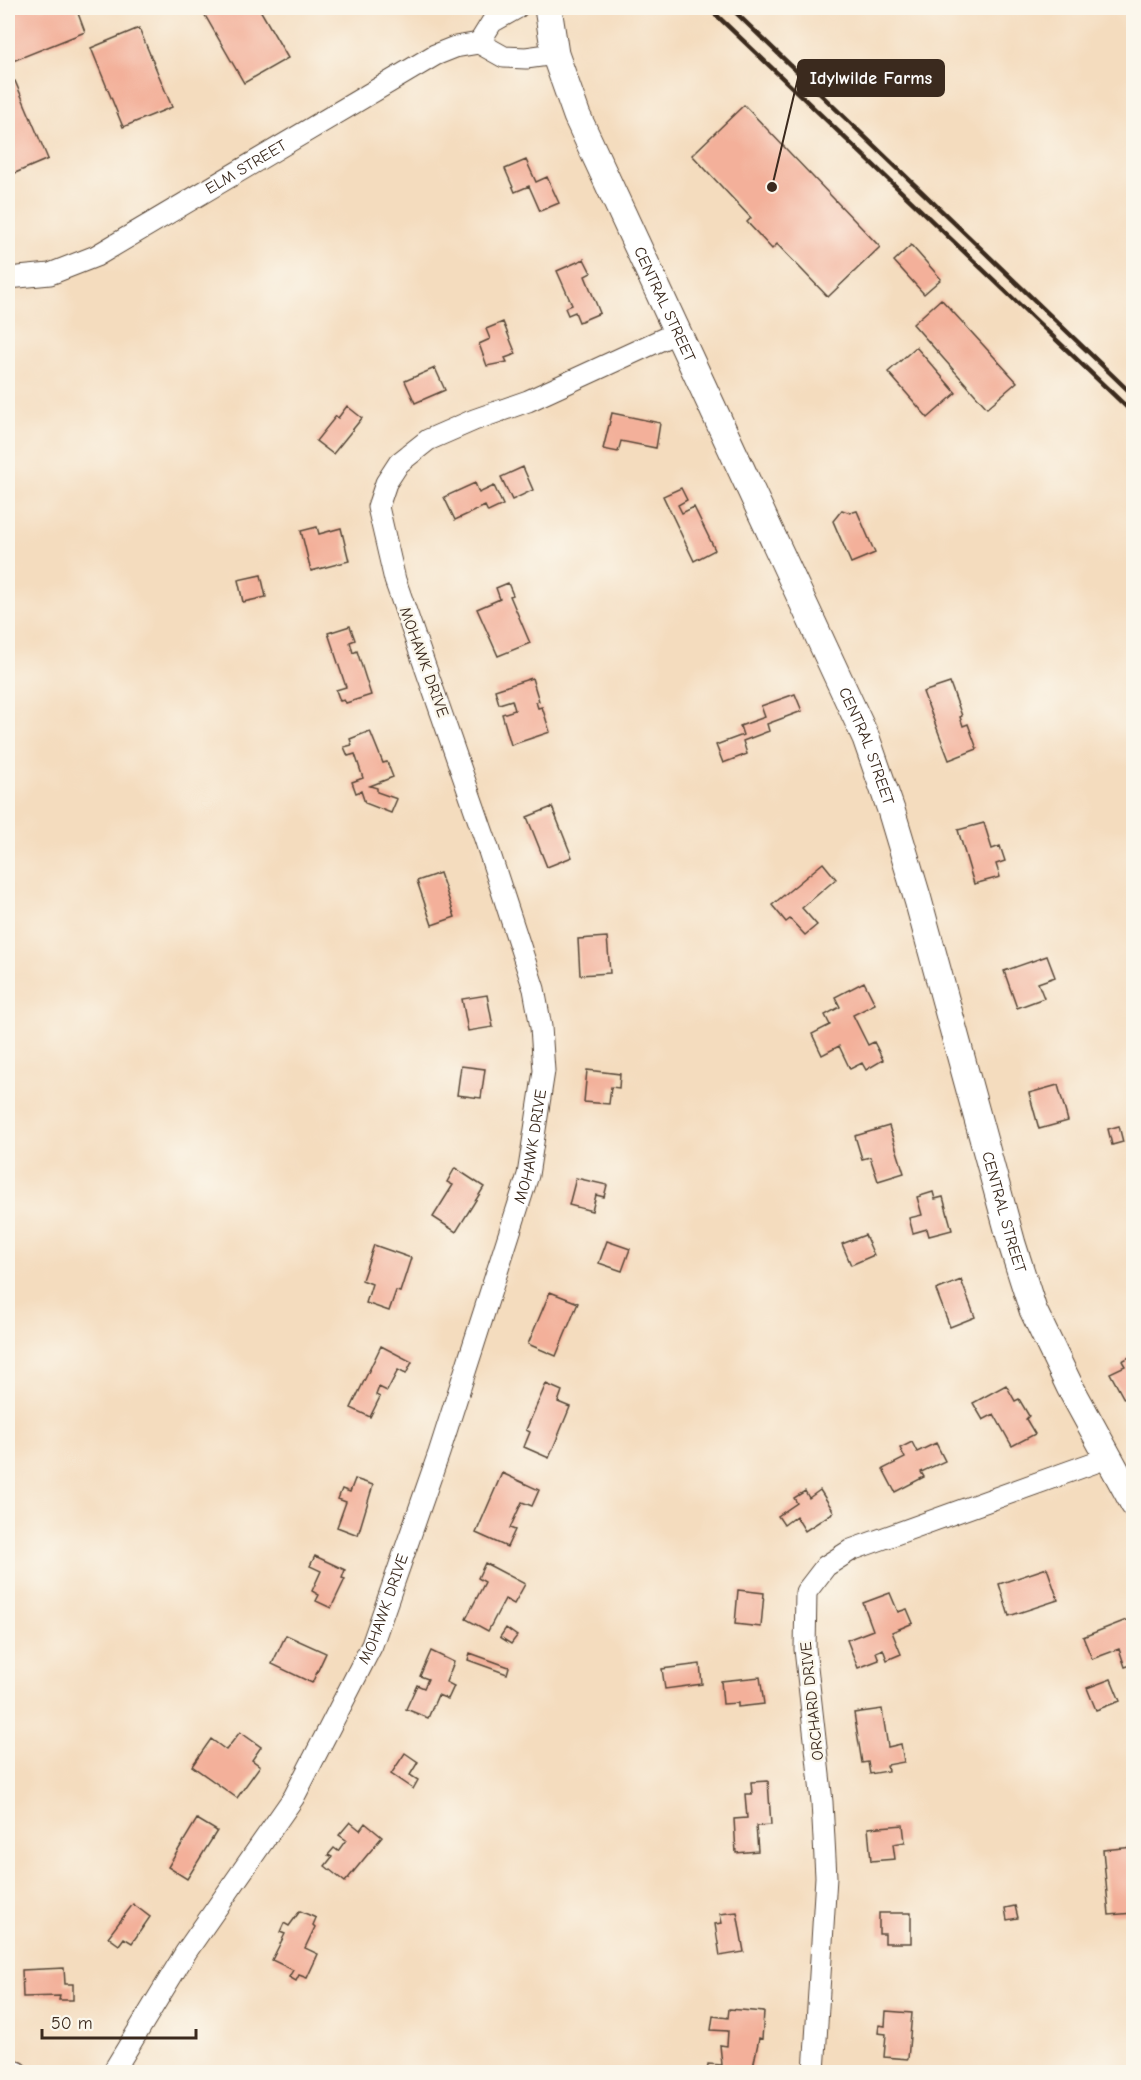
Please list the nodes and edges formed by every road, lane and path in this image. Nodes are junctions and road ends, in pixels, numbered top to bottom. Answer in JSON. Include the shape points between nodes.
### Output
{"nodes":[{"id":1,"x":517,"y":8,"type":"edge"},
{"id":2,"x":548,"y":8,"type":"edge"},
{"id":3,"x":479,"y":43,"type":"junction"},
{"id":4,"x":555,"y":54,"type":"junction"},
{"id":5,"x":8,"y":278,"type":"edge"},
{"id":6,"x":678,"y":332,"type":"junction"},
{"id":7,"x":1107,"y":1458,"type":"junction"},
{"id":8,"x":1134,"y":1504,"type":"edge"},
{"id":9,"x":8,"y":2070,"type":"edge"},
{"id":10,"x":16,"y":2073,"type":"edge"},
{"id":11,"x":113,"y":2073,"type":"edge"},
{"id":12,"x":814,"y":2073,"type":"edge"}],
"edges":[{"from":1,"to":3,"type":"street","via":[[492,22]]},
{"from":2,"to":4,"type":"street","name":"CENTRAL STREET"},
{"from":3,"to":4,"type":"street","via":[[504,57]]},
{"from":3,"to":5,"type":"street","name":"ELM STREET","via":[[455,47],[426,60],[96,256],[50,274]]},
{"from":4,"to":6,"type":"street","name":"CENTRAL STREET","via":[[577,116]]},
{"from":6,"to":7,"type":"street","name":"CENTRAL STREET","via":[[876,765],[1033,1310]]},
{"from":6,"to":11,"type":"street","name":"MOHAWK DRIVE","via":[[528,401],[428,440],[399,463],[386,483],[378,507],[395,580],[534,989],[544,1071],[528,1175],[439,1453],[372,1644],[294,1797],[186,1952]]},
{"from":7,"to":8,"type":"street","name":"CENTRAL STREET"},
{"from":7,"to":12,"type":"street","name":"ORCHARD DRIVE","via":[[850,1550],[826,1566],[806,1592],[805,1649],[826,1877]]},
{"from":9,"to":10,"type":"street"}]}
